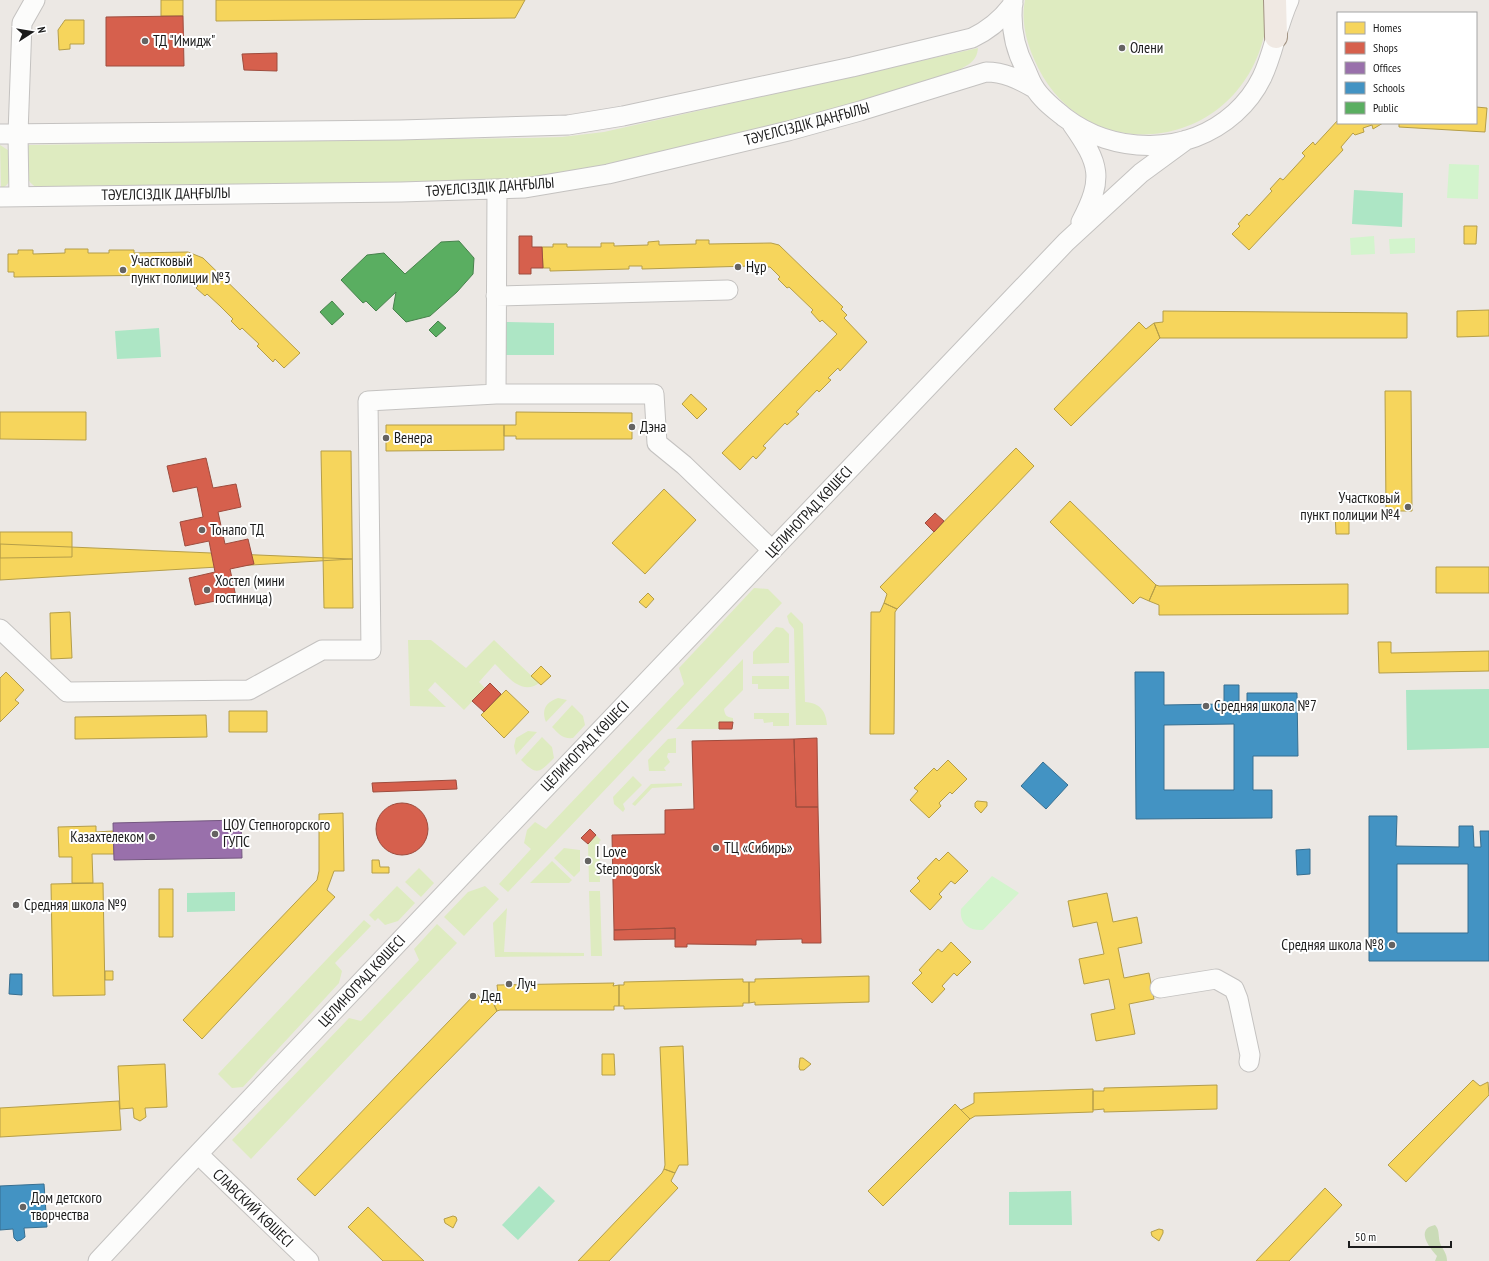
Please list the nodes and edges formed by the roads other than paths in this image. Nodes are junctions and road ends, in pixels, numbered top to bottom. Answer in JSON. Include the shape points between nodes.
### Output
{"nodes":[{"id":1,"x":35,"y":0,"type":"edge"},
{"id":2,"x":1275,"y":0,"type":"edge"},
{"id":3,"x":1289,"y":0,"type":"edge"},
{"id":4,"x":1013,"y":2,"type":"edge"},
{"id":5,"x":1276,"y":37,"type":"junction"},
{"id":6,"x":1034,"y":88,"type":"junction"},
{"id":7,"x":1070,"y":121,"type":"junction"},
{"id":8,"x":9,"y":134,"type":"edge"},
{"id":9,"x":1186,"y":140,"type":"junction"},
{"id":10,"x":497,"y":190,"type":"junction"},
{"id":11,"x":19,"y":196,"type":"junction"},
{"id":12,"x":0,"y":197,"type":"edge"},
{"id":13,"x":1075,"y":234,"type":"junction"},
{"id":14,"x":728,"y":290,"type":"dead end"},
{"id":15,"x":496,"y":296,"type":"junction"},
{"id":16,"x":496,"y":394,"type":"junction"},
{"id":17,"x":772,"y":550,"type":"junction"},
{"id":18,"x":0,"y":629,"type":"edge"},
{"id":19,"x":1160,"y":988,"type":"dead end"},
{"id":20,"x":1249,"y":1062,"type":"dead end"},
{"id":21,"x":198,"y":1154,"type":"junction"},
{"id":22,"x":98,"y":1261,"type":"edge"},
{"id":23,"x":309,"y":1261,"type":"edge"}],
"edges":[{"from":1,"to":8,"type":"street","via":[[22,23]]},
{"from":2,"to":5,"type":"main road"},
{"from":3,"to":5,"type":"street"},
{"from":4,"to":6,"type":"street","via":[[1012,24],[1016,46]]},
{"from":4,"to":8,"type":"street","via":[[996,23],[972,38],[852,67],[623,116],[568,125],[407,130]]},
{"from":5,"to":9,"type":"street","via":[[1264,74],[1246,102],[1224,122]]},
{"from":6,"to":7,"type":"street"},
{"from":6,"to":10,"type":"street","name":"ТӘУЕЛСІЗДІК ДАҢҒЫЛЫ","via":[[1013,76],[986,72],[802,127],[623,171],[553,184]]},
{"from":7,"to":9,"type":"street","via":[[1088,132],[1120,143],[1151,146]]},
{"from":7,"to":13,"type":"street","via":[[1086,143],[1096,170],[1092,201]]},
{"from":8,"to":11,"type":"street"},
{"from":9,"to":13,"type":"street","via":[[1141,173]]},
{"from":10,"to":11,"type":"street","name":"ТӘУЕЛСІЗДІК ДАҢҒЫЛЫ"},
{"from":10,"to":15,"type":"street"},
{"from":11,"to":12,"type":"street","name":"ТӘУЕЛСІЗДІК ДАҢҒЫЛЫ"},
{"from":13,"to":17,"type":"street","name":"ЦЕЛИНОГРАД КӨШЕСІ","via":[[959,352]]},
{"from":14,"to":15,"type":"street"},
{"from":15,"to":16,"type":"street"},
{"from":16,"to":17,"type":"street","via":[[654,394],[657,444],[684,465]]},
{"from":16,"to":18,"type":"street","via":[[368,401],[371,650],[322,650],[250,690],[67,692]]},
{"from":17,"to":21,"type":"street","name":"ЦЕЛИНОГРАД КӨШЕСІ"},
{"from":19,"to":20,"type":"street","via":[[1216,978],[1234,989],[1250,1055]]},
{"from":21,"to":22,"type":"street","name":"ЦЕЛИНОГРАД КӨШЕСІ"},
{"from":21,"to":23,"type":"street","name":"СЛАВСКИЙ КӨШЕСІ"}]}
